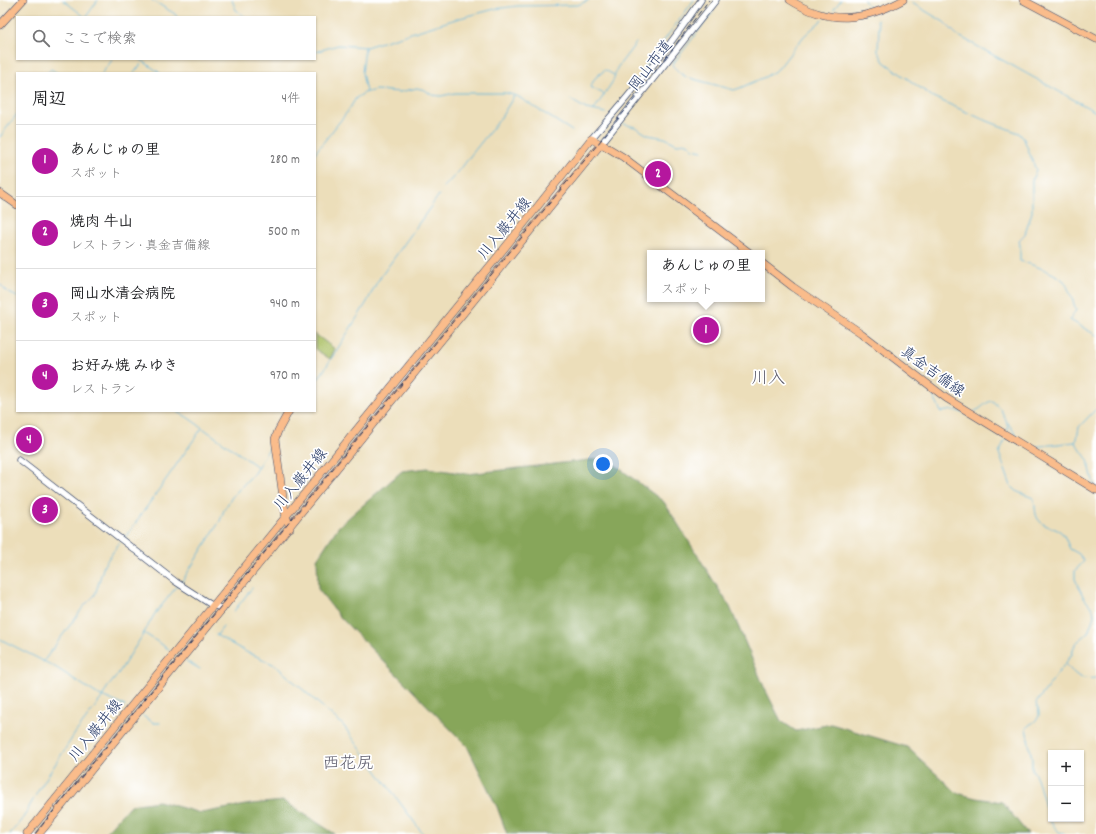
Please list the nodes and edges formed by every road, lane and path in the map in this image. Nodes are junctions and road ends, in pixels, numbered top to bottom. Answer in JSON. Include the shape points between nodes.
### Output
{"nodes":[{"id":1,"x":22,"y":0,"type":"edge"},
{"id":2,"x":701,"y":0,"type":"edge"},
{"id":3,"x":716,"y":0,"type":"edge"},
{"id":4,"x":790,"y":0,"type":"edge"},
{"id":5,"x":903,"y":0,"type":"edge"},
{"id":6,"x":1023,"y":0,"type":"edge"},
{"id":7,"x":0,"y":24,"type":"edge"},
{"id":8,"x":1096,"y":39,"type":"edge"},
{"id":9,"x":591,"y":139,"type":"junction"},
{"id":10,"x":602,"y":144,"type":"junction"},
{"id":11,"x":0,"y":193,"type":"edge"},
{"id":12,"x":16,"y":204,"type":"edge"},
{"id":13,"x":746,"y":250,"type":"edge"},
{"id":14,"x":765,"y":264,"type":"edge"},
{"id":15,"x":288,"y":412,"type":"edge"},
{"id":16,"x":19,"y":460,"type":"dead end"},
{"id":17,"x":1096,"y":490,"type":"edge"},
{"id":18,"x":286,"y":516,"type":"junction"},
{"id":19,"x":290,"y":528,"type":"junction"},
{"id":20,"x":214,"y":605,"type":"junction"},
{"id":21,"x":223,"y":609,"type":"junction"},
{"id":22,"x":27,"y":834,"type":"edge"},
{"id":23,"x":39,"y":834,"type":"edge"}],
"edges":[{"from":1,"to":7,"type":"main road"},
{"from":2,"to":9,"type":"street","name":"岡山市道","via":[[659,58]]},
{"from":3,"to":10,"type":"street","name":"岡山市道"},
{"from":4,"to":5,"type":"main road","via":[[810,11],[846,18],[871,14]]},
{"from":6,"to":8,"type":"main road"},
{"from":9,"to":10,"type":"main road"},
{"from":9,"to":18,"type":"main road","name":"川入巌井線"},
{"from":10,"to":13,"type":"main road"},
{"from":10,"to":19,"type":"main road","name":"川入巌井線"},
{"from":11,"to":12,"type":"main road"},
{"from":14,"to":17,"type":"main road","name":"真金吉備線","via":[[964,410]]},
{"from":15,"to":18,"type":"main road","via":[[275,439]]},
{"from":16,"to":20,"type":"street","via":[[179,584]]},
{"from":18,"to":19,"type":"main road"},
{"from":18,"to":20,"type":"main road","name":"川入巌井線"},
{"from":19,"to":21,"type":"main road","name":"川入巌井線"},
{"from":20,"to":21,"type":"street"},
{"from":20,"to":22,"type":"main road","name":"川入巌井線"},
{"from":21,"to":23,"type":"main road","name":"川入巌井線"}]}
